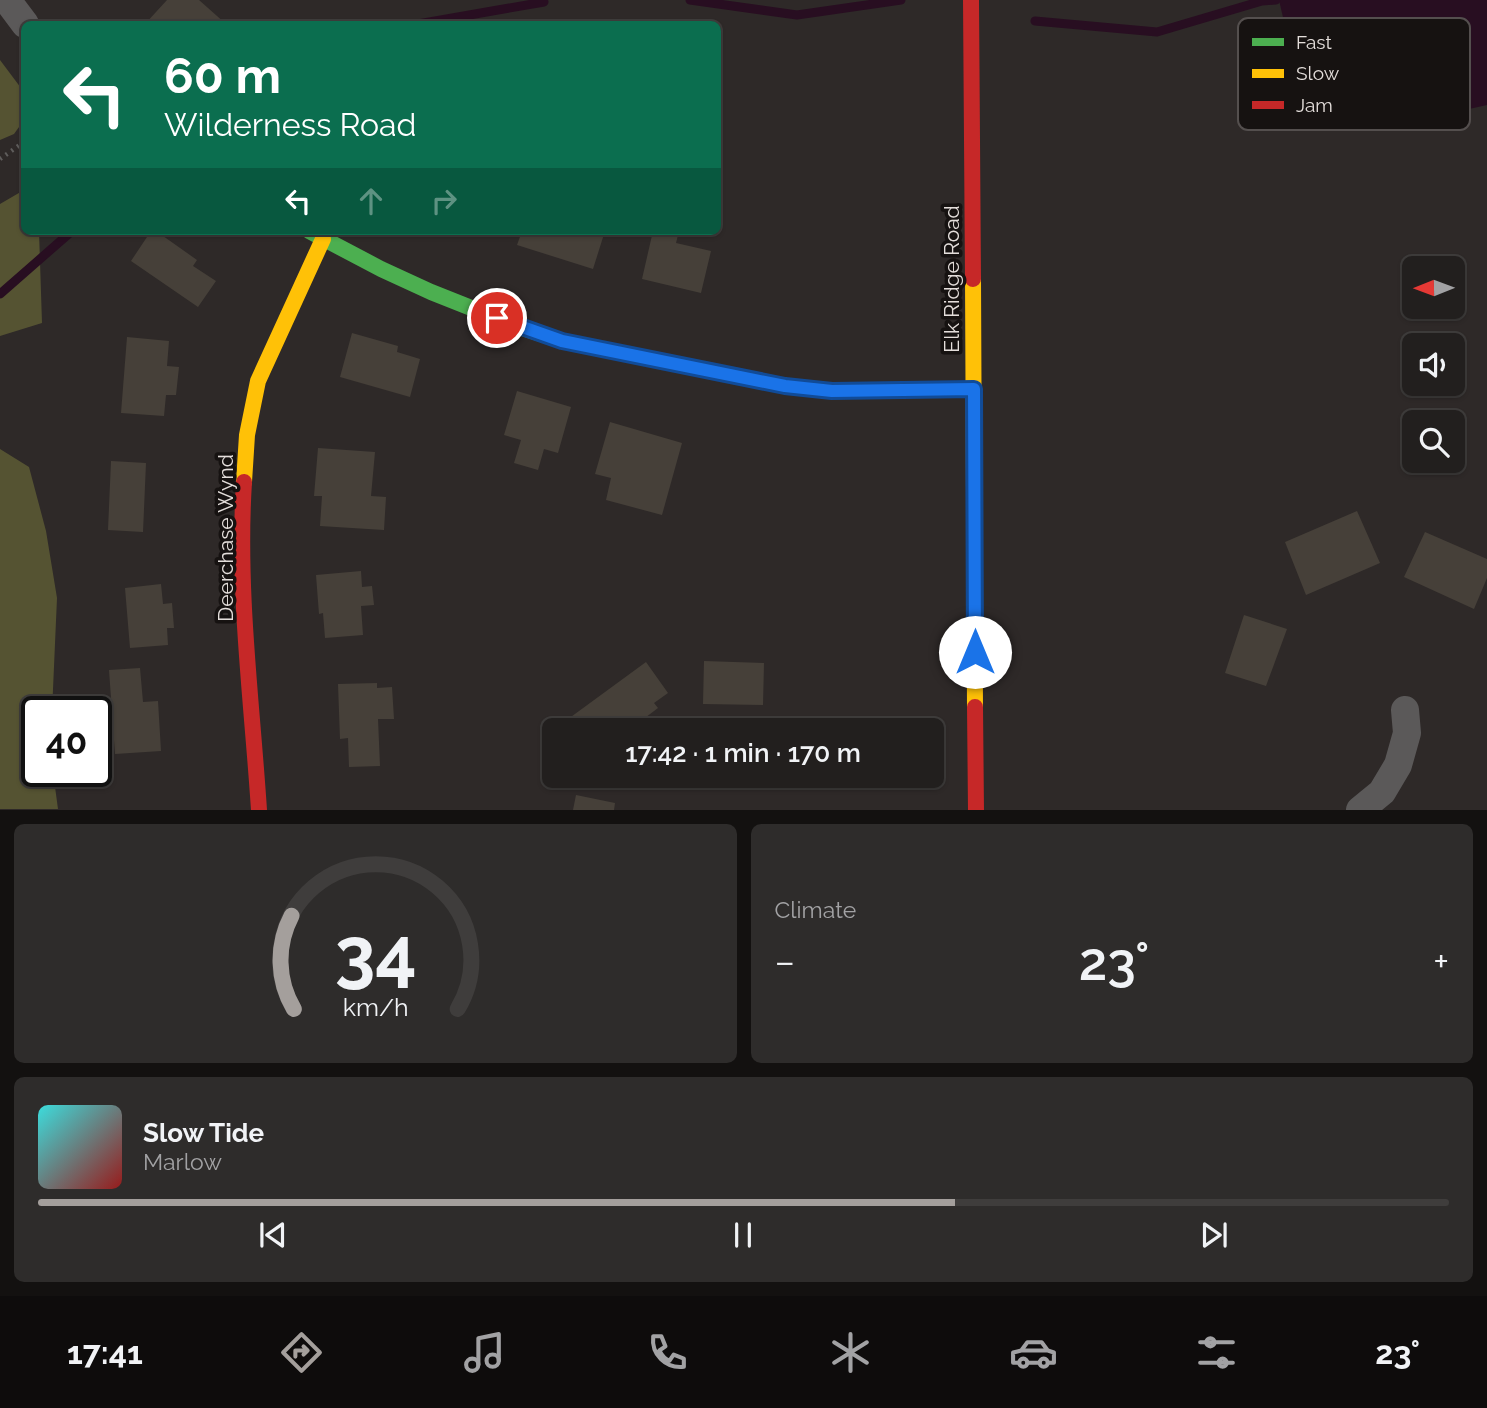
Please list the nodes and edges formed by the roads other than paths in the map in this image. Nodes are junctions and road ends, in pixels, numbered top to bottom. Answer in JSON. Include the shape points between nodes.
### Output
{"nodes":[{"id":1,"x":7,"y":0,"type":"edge"},
{"id":2,"x":971,"y":0,"type":"edge"},
{"id":3,"x":23,"y":21,"type":"edge"},
{"id":4,"x":316,"y":235,"type":"edge"},
{"id":5,"x":974,"y":389,"type":"junction"},
{"id":6,"x":1405,"y":710,"type":"dead end"},
{"id":7,"x":259,"y":810,"type":"edge"},
{"id":8,"x":976,"y":810,"type":"edge"},
{"id":9,"x":1360,"y":810,"type":"edge"}],
"edges":[{"from":1,"to":3,"type":"street"},
{"from":2,"to":5,"type":"street","name":"Elk Ridge Road"},
{"from":4,"to":5,"type":"street","via":[[431,292],[562,341],[797,388],[881,392]]},
{"from":4,"to":7,"type":"street","name":"Deerchase Wynd","via":[[258,381],[247,435],[244,591]]},
{"from":5,"to":8,"type":"street","name":"Elk Ridge Road"},
{"from":6,"to":9,"type":"street","via":[[1407,733],[1398,765],[1382,792]]}]}
